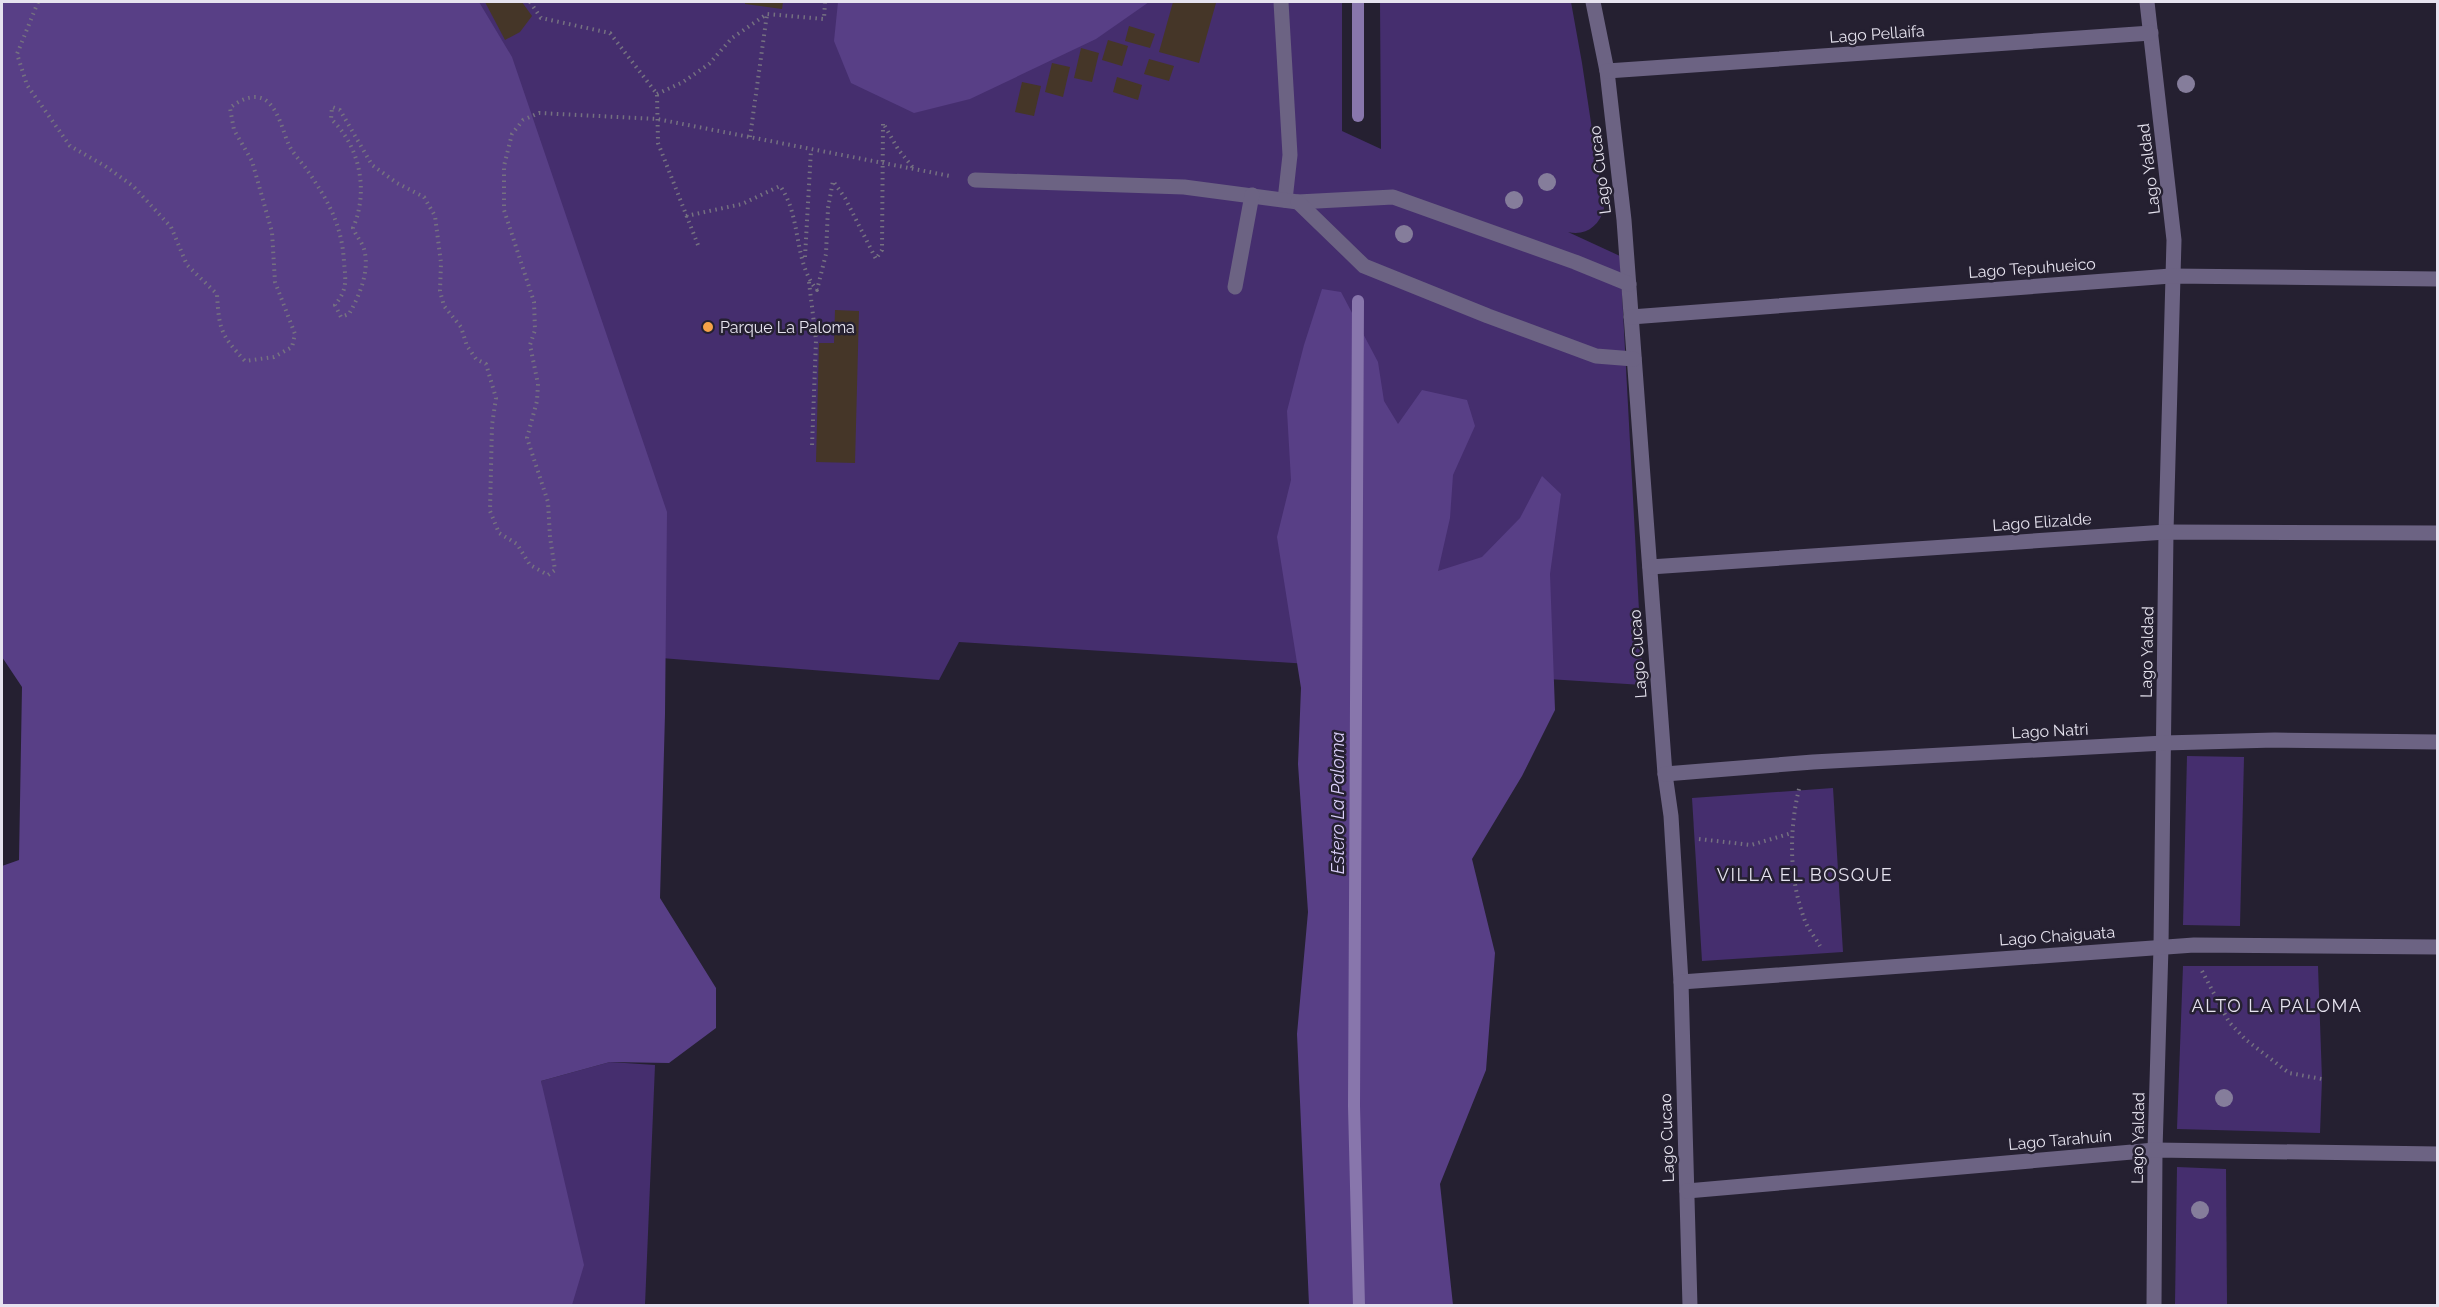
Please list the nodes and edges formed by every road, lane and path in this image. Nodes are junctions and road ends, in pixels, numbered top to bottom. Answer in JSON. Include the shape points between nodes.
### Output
{"nodes":[{"id":1,"x":38,"y":2,"type":"edge"},
{"id":2,"x":530,"y":2,"type":"edge"},
{"id":3,"x":825,"y":2,"type":"edge"},
{"id":4,"x":1281,"y":2,"type":"edge"},
{"id":5,"x":1593,"y":2,"type":"edge"},
{"id":6,"x":2147,"y":2,"type":"edge"},
{"id":7,"x":767,"y":14,"type":"junction"},
{"id":8,"x":2151,"y":33,"type":"junction"},
{"id":9,"x":1607,"y":71,"type":"junction"},
{"id":10,"x":657,"y":94,"type":"junction"},
{"id":11,"x":657,"y":119,"type":"junction"},
{"id":12,"x":750,"y":137,"type":"junction"},
{"id":13,"x":811,"y":150,"type":"junction"},
{"id":14,"x":883,"y":164,"type":"junction"},
{"id":15,"x":915,"y":170,"type":"junction"},
{"id":16,"x":975,"y":180,"type":"joint"},
{"id":17,"x":1252,"y":195,"type":"junction"},
{"id":18,"x":1292,"y":201,"type":"junction"},
{"id":19,"x":686,"y":216,"type":"junction"},
{"id":20,"x":698,"y":246,"type":"dead end"},
{"id":21,"x":2172,"y":276,"type":"junction"},
{"id":22,"x":2438,"y":279,"type":"edge"},
{"id":23,"x":808,"y":280,"type":"junction"},
{"id":24,"x":1629,"y":284,"type":"junction"},
{"id":25,"x":1235,"y":287,"type":"dead end"},
{"id":26,"x":1631,"y":317,"type":"junction"},
{"id":27,"x":1634,"y":359,"type":"junction"},
{"id":28,"x":812,"y":446,"type":"dead end"},
{"id":29,"x":2166,"y":532,"type":"junction"},
{"id":30,"x":2438,"y":533,"type":"edge"},
{"id":31,"x":1650,"y":567,"type":"junction"},
{"id":32,"x":2438,"y":742,"type":"edge"},
{"id":33,"x":2164,"y":743,"type":"junction"},
{"id":34,"x":1814,"y":762,"type":"junction"},
{"id":35,"x":1665,"y":774,"type":"junction"},
{"id":36,"x":1671,"y":816,"type":"junction"},
{"id":37,"x":1792,"y":833,"type":"junction"},
{"id":38,"x":2194,"y":945,"type":"junction"},
{"id":39,"x":2161,"y":947,"type":"junction"},
{"id":40,"x":2438,"y":947,"type":"edge"},
{"id":41,"x":1834,"y":970,"type":"junction"},
{"id":42,"x":1681,"y":982,"type":"junction"},
{"id":43,"x":2322,"y":1079,"type":"dead end"},
{"id":44,"x":2155,"y":1150,"type":"junction"},
{"id":45,"x":2438,"y":1154,"type":"edge"},
{"id":46,"x":1687,"y":1191,"type":"junction"},
{"id":47,"x":1690,"y":1305,"type":"edge"},
{"id":48,"x":2154,"y":1305,"type":"edge"}],
"edges":[{"from":1,"to":11,"type":"path","via":[[17,54],[27,85],[70,146],[133,186],[171,228],[187,265],[217,294],[219,324],[226,341],[245,361],[274,357],[292,347],[294,334],[275,282],[272,232],[261,192],[252,161],[234,130],[230,108],[247,98],[268,102],[288,145],[326,198],[343,241],[344,294],[335,305],[341,316],[349,314],[356,302],[368,267],[364,246],[353,228],[361,194],[358,164],[344,131],[331,119],[332,107],[340,110],[372,165],[424,197],[435,216],[444,306],[461,327],[476,359],[486,364],[496,398],[490,511],[499,532],[517,544],[530,565],[548,575],[555,570],[548,502],[527,438],[538,384],[530,345],[535,330],[534,302],[504,210],[504,166],[512,134],[523,120],[539,112]]},
{"from":2,"to":10,"type":"path","via":[[541,18],[610,33]]},
{"from":3,"to":7,"type":"path","via":[[824,19]]},
{"from":4,"to":18,"type":"street"},
{"from":5,"to":9,"type":"street","name":"Lago Cucao"},
{"from":6,"to":8,"type":"street","name":"Lago Yaldad"},
{"from":7,"to":10,"type":"path","via":[[732,38],[700,70]]},
{"from":7,"to":12,"type":"path"},
{"from":8,"to":9,"type":"street","name":"Lago Pellaifa"},
{"from":8,"to":21,"type":"street","name":"Lago Yaldad","via":[[2173,220]]},
{"from":9,"to":24,"type":"street","name":"Lago Cucao"},
{"from":10,"to":11,"type":"path"},
{"from":11,"to":12,"type":"path"},
{"from":11,"to":19,"type":"path","via":[[658,143]]},
{"from":12,"to":13,"type":"path"},
{"from":13,"to":14,"type":"path"},
{"from":13,"to":23,"type":"path","via":[[804,251]]},
{"from":14,"to":15,"type":"path"},
{"from":14,"to":15,"type":"path","via":[[883,123]]},
{"from":14,"to":23,"type":"path","via":[[882,250],[876,259],[833,181],[826,254],[817,290]]},
{"from":15,"to":16,"type":"path"},
{"from":16,"to":17,"type":"street","via":[[1168,186]]},
{"from":17,"to":18,"type":"street"},
{"from":17,"to":25,"type":"street"},
{"from":18,"to":24,"type":"street","via":[[1393,198]]},
{"from":18,"to":27,"type":"street","via":[[1364,266],[1596,356]]},
{"from":19,"to":20,"type":"path"},
{"from":19,"to":23,"type":"path","via":[[742,204],[780,186],[789,198]]},
{"from":21,"to":22,"type":"street","name":"Lago Tepuhueico"},
{"from":21,"to":26,"type":"street","name":"Lago Tepuhueico"},
{"from":21,"to":29,"type":"street","name":"Lago Yaldad"},
{"from":23,"to":28,"type":"path","via":[[816,340]]},
{"from":24,"to":26,"type":"street","name":"Lago Cucao"},
{"from":26,"to":27,"type":"street","name":"Lago Cucao"},
{"from":27,"to":31,"type":"street","name":"Lago Cucao"},
{"from":29,"to":30,"type":"street","name":"Lago Elizalde"},
{"from":29,"to":31,"type":"street","name":"Lago Elizalde"},
{"from":29,"to":33,"type":"street","name":"Lago Yaldad"},
{"from":31,"to":35,"type":"street","name":"Lago Cucao"},
{"from":32,"to":33,"type":"street","name":"Lago Natri"},
{"from":33,"to":34,"type":"street","name":"Lago Natri"},
{"from":33,"to":39,"type":"street","name":"Lago Yaldad"},
{"from":34,"to":35,"type":"street","name":"Lago Natri"},
{"from":34,"to":37,"type":"path","via":[[1798,789]]},
{"from":35,"to":36,"type":"street","name":"Lago Cucao"},
{"from":36,"to":37,"type":"path","via":[[1706,842],[1751,845]]},
{"from":36,"to":42,"type":"street","name":"Lago Cucao"},
{"from":37,"to":41,"type":"path","via":[[1804,919]]},
{"from":38,"to":39,"type":"street","name":"Lago Chaiguata"},
{"from":38,"to":40,"type":"street","name":"Lago Chaiguata"},
{"from":38,"to":43,"type":"path","via":[[2204,978],[2229,1022],[2289,1073]]},
{"from":39,"to":41,"type":"street","name":"Lago Chaiguata"},
{"from":39,"to":44,"type":"street","name":"Lago Yaldad"},
{"from":41,"to":42,"type":"street","name":"Lago Chaiguata"},
{"from":42,"to":46,"type":"street","name":"Lago Cucao"},
{"from":44,"to":45,"type":"street","name":"Lago Tarahuín"},
{"from":44,"to":46,"type":"street","name":"Lago Tarahuín"},
{"from":44,"to":48,"type":"street","name":"Lago Yaldad"},
{"from":46,"to":47,"type":"street","name":"Lago Cucao"}]}
